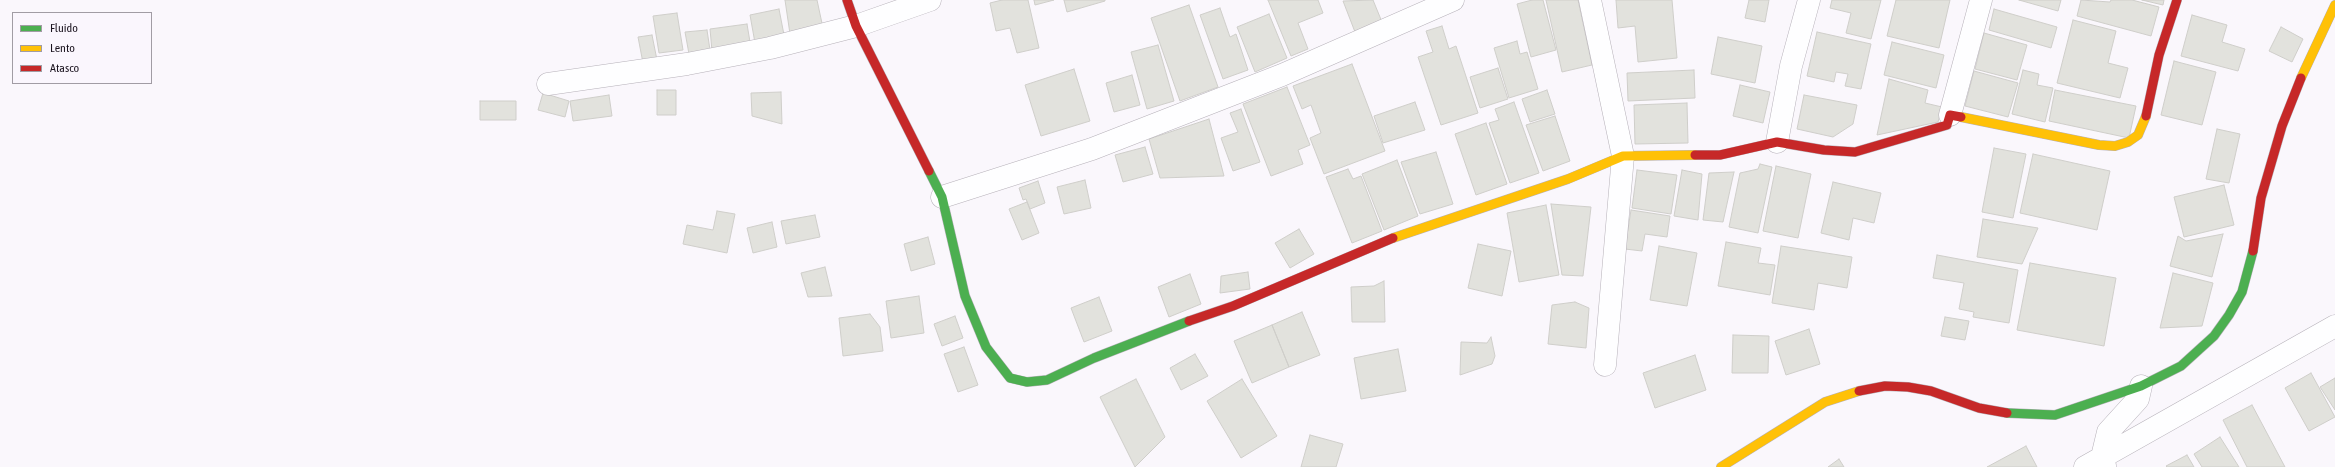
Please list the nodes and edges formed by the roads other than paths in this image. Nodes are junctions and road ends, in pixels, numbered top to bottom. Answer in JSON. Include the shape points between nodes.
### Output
{"nodes":[{"id":1,"x":847,"y":0,"type":"edge"},
{"id":2,"x":930,"y":0,"type":"edge"},
{"id":3,"x":1453,"y":0,"type":"edge"},
{"id":4,"x":1590,"y":0,"type":"edge"},
{"id":5,"x":1809,"y":0,"type":"edge"},
{"id":6,"x":1981,"y":0,"type":"edge"},
{"id":7,"x":2177,"y":0,"type":"edge"},
{"id":8,"x":2335,"y":5,"type":"edge"},
{"id":9,"x":856,"y":26,"type":"junction"},
{"id":10,"x":548,"y":84,"type":"dead end"},
{"id":11,"x":1950,"y":115,"type":"junction"},
{"id":12,"x":1777,"y":142,"type":"junction"},
{"id":13,"x":1623,"y":156,"type":"junction"},
{"id":14,"x":942,"y":197,"type":"junction"},
{"id":15,"x":2335,"y":326,"type":"edge"},
{"id":16,"x":1605,"y":365,"type":"dead end"},
{"id":17,"x":2141,"y":386,"type":"junction"},
{"id":18,"x":2098,"y":464,"type":"edge"},
{"id":19,"x":1722,"y":467,"type":"edge"}],
"edges":[{"from":1,"to":9,"type":"street"},
{"from":2,"to":9,"type":"street"},
{"from":3,"to":14,"type":"street","via":[[1282,75],[1092,149]]},
{"from":4,"to":13,"type":"street"},
{"from":5,"to":12,"type":"street","via":[[1791,66]]},
{"from":6,"to":11,"type":"street"},
{"from":7,"to":11,"type":"street","via":[[2159,55],[2145,119],[2138,135],[2128,142],[2115,146],[2099,145]]},
{"from":8,"to":17,"type":"street","via":[[2296,88],[2280,132],[2261,198],[2250,267],[2242,292],[2218,331],[2199,352],[2181,366]]},
{"from":9,"to":10,"type":"street","via":[[770,48],[687,64]]},
{"from":9,"to":14,"type":"street"},
{"from":11,"to":12,"type":"street","via":[[1947,125],[1855,152]]},
{"from":12,"to":13,"type":"street","via":[[1720,154]]},
{"from":13,"to":14,"type":"street","via":[[1568,179],[1406,233],[1233,306],[1166,328],[1038,382],[1010,378],[986,347],[965,296]]},
{"from":13,"to":16,"type":"street"},
{"from":15,"to":18,"type":"street"},
{"from":17,"to":18,"type":"street","via":[[2138,399],[2108,432]]},
{"from":17,"to":19,"type":"street","via":[[2055,415],[2007,414],[1979,408],[1931,391],[1908,387],[1885,386],[1864,389],[1825,402]]}]}
